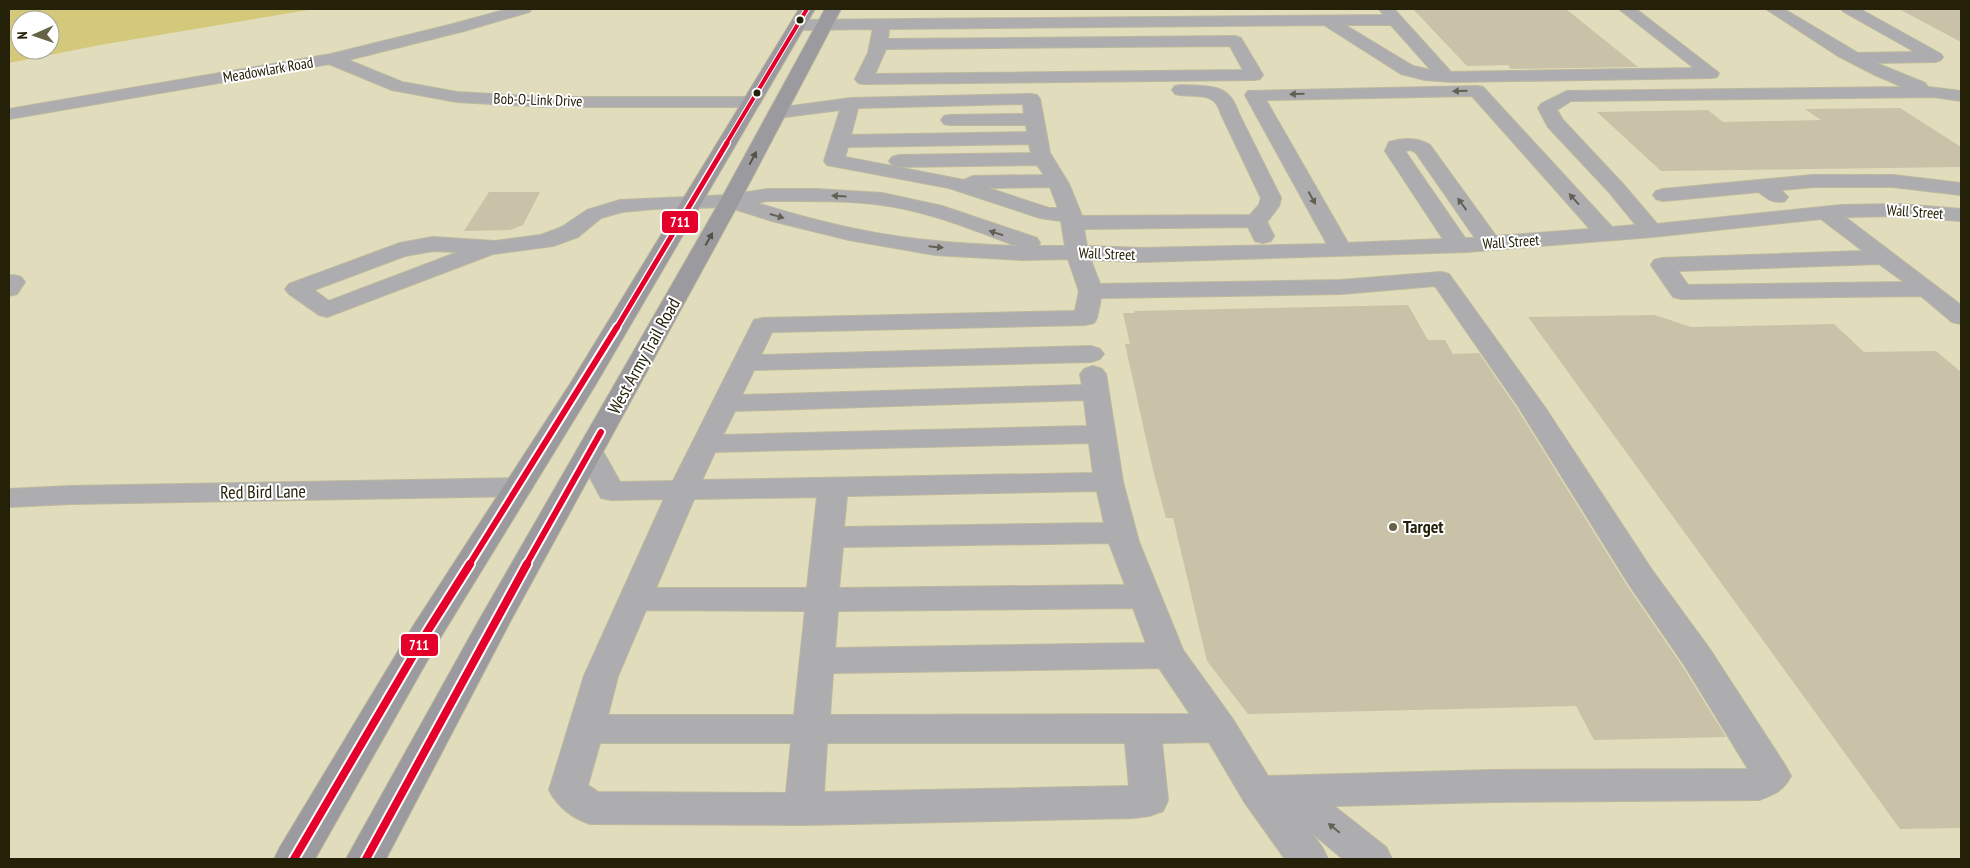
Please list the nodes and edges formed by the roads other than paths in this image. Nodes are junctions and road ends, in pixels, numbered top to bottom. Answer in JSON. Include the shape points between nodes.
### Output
{"nodes":[{"id":1,"x":524,"y":9,"type":"edge"},
{"id":2,"x":808,"y":9,"type":"edge"},
{"id":3,"x":1303,"y":9,"type":"edge"},
{"id":4,"x":1627,"y":9,"type":"edge"},
{"id":5,"x":1774,"y":9,"type":"edge"},
{"id":6,"x":1849,"y":9,"type":"edge"},
{"id":7,"x":1355,"y":15,"type":"edge"},
{"id":8,"x":1391,"y":15,"type":"edge"},
{"id":9,"x":1035,"y":16,"type":"edge"},
{"id":10,"x":829,"y":17,"type":"edge"},
{"id":11,"x":891,"y":19,"type":"edge"},
{"id":12,"x":1327,"y":21,"type":"junction"},
{"id":13,"x":798,"y":25,"type":"junction"},
{"id":14,"x":1867,"y":43,"type":"dead end"},
{"id":15,"x":876,"y":56,"type":"junction"},
{"id":16,"x":1855,"y":58,"type":"junction"},
{"id":17,"x":1892,"y":58,"type":"junction"},
{"id":18,"x":331,"y":59,"type":"junction"},
{"id":19,"x":1446,"y":77,"type":"junction"},
{"id":20,"x":1934,"y":92,"type":"junction"},
{"id":21,"x":788,"y":93,"type":"junction"},
{"id":22,"x":1031,"y":99,"type":"junction"},
{"id":23,"x":752,"y":102,"type":"junction"},
{"id":24,"x":851,"y":103,"type":"junction"},
{"id":25,"x":1960,"y":104,"type":"edge"},
{"id":26,"x":777,"y":113,"type":"junction"},
{"id":27,"x":9,"y":114,"type":"edge"},
{"id":28,"x":1034,"y":119,"type":"junction"},
{"id":29,"x":935,"y":120,"type":"dead end"},
{"id":30,"x":866,"y":121,"type":"dead end"},
{"id":31,"x":846,"y":122,"type":"junction"},
{"id":32,"x":1037,"y":138,"type":"junction"},
{"id":33,"x":840,"y":141,"type":"junction"},
{"id":34,"x":1043,"y":158,"type":"junction"},
{"id":35,"x":839,"y":162,"type":"junction"},
{"id":36,"x":1413,"y":177,"type":"junction"},
{"id":37,"x":1442,"y":177,"type":"junction"},
{"id":38,"x":1057,"y":181,"type":"junction"},
{"id":39,"x":951,"y":182,"type":"junction"},
{"id":40,"x":1763,"y":186,"type":"junction"},
{"id":41,"x":1961,"y":189,"type":"edge"},
{"id":42,"x":1663,"y":195,"type":"dead end"},
{"id":43,"x":694,"y":201,"type":"junction"},
{"id":44,"x":730,"y":201,"type":"junction"},
{"id":45,"x":1815,"y":214,"type":"junction"},
{"id":46,"x":1951,"y":214,"type":"edge"},
{"id":47,"x":1071,"y":219,"type":"junction"},
{"id":48,"x":1256,"y":221,"type":"junction"},
{"id":49,"x":1652,"y":231,"type":"junction"},
{"id":50,"x":1961,"y":232,"type":"edge"},
{"id":51,"x":1607,"y":235,"type":"junction"},
{"id":52,"x":1490,"y":243,"type":"junction"},
{"id":53,"x":1458,"y":245,"type":"junction"},
{"id":54,"x":490,"y":248,"type":"junction"},
{"id":55,"x":1342,"y":250,"type":"junction"},
{"id":56,"x":1068,"y":252,"type":"junction"},
{"id":57,"x":1271,"y":252,"type":"junction"},
{"id":58,"x":1884,"y":257,"type":"junction"},
{"id":59,"x":1927,"y":290,"type":"junction"},
{"id":60,"x":1088,"y":305,"type":"junction"},
{"id":61,"x":1961,"y":317,"type":"edge"},
{"id":62,"x":1091,"y":354,"type":"junction"},
{"id":63,"x":745,"y":363,"type":"junction"},
{"id":64,"x":1096,"y":392,"type":"junction"},
{"id":65,"x":726,"y":403,"type":"junction"},
{"id":66,"x":1102,"y":434,"type":"junction"},
{"id":67,"x":705,"y":444,"type":"junction"},
{"id":68,"x":590,"y":452,"type":"junction"},
{"id":69,"x":1109,"y":482,"type":"junction"},
{"id":70,"x":833,"y":486,"type":"junction"},
{"id":71,"x":518,"y":487,"type":"junction"},
{"id":72,"x":683,"y":490,"type":"junction"},
{"id":73,"x":9,"y":498,"type":"edge"},
{"id":74,"x":1122,"y":533,"type":"junction"},
{"id":75,"x":828,"y":537,"type":"junction"},
{"id":76,"x":1145,"y":596,"type":"junction"},
{"id":77,"x":635,"y":599,"type":"junction"},
{"id":78,"x":823,"y":600,"type":"junction"},
{"id":79,"x":1168,"y":655,"type":"junction"},
{"id":80,"x":817,"y":661,"type":"junction"},
{"id":81,"x":810,"y":728,"type":"junction"},
{"id":82,"x":1219,"y":728,"type":"junction"},
{"id":83,"x":585,"y":729,"type":"junction"},
{"id":84,"x":1142,"y":729,"type":"junction"},
{"id":85,"x":1258,"y":792,"type":"junction"},
{"id":86,"x":803,"y":810,"type":"junction"},
{"id":87,"x":294,"y":859,"type":"edge"},
{"id":88,"x":366,"y":859,"type":"edge"},
{"id":89,"x":1308,"y":859,"type":"edge"},
{"id":90,"x":1372,"y":859,"type":"edge"}],
"edges":[{"from":1,"to":18,"type":"street","name":"Meadowlark Road"},
{"from":2,"to":13,"type":"main road","name":"West Army Trail Road"},
{"from":3,"to":12,"type":"street"},
{"from":4,"to":19,"type":"street","via":[[1712,73]]},
{"from":5,"to":16,"type":"street"},
{"from":6,"to":17,"type":"street","via":[[1935,57]]},
{"from":7,"to":8,"type":"street"},
{"from":7,"to":12,"type":"street"},
{"from":8,"to":19,"type":"street"},
{"from":9,"to":11,"type":"street"},
{"from":9,"to":12,"type":"street"},
{"from":10,"to":11,"type":"street"},
{"from":10,"to":13,"type":"street"},
{"from":10,"to":21,"type":"main road","name":"West Army Trail Road"},
{"from":11,"to":15,"type":"street"},
{"from":12,"to":19,"type":"street","via":[[1407,70]]},
{"from":13,"to":23,"type":"main road","name":"West Army Trail Road"},
{"from":14,"to":17,"type":"street"},
{"from":15,"to":15,"type":"street","via":[[864,80],[1254,75],[1235,41]]},
{"from":16,"to":17,"type":"street"},
{"from":16,"to":20,"type":"street","via":[[1899,81]]},
{"from":18,"to":23,"type":"street","name":"Bob-O-Link Drive","via":[[398,86],[456,97],[549,102]]},
{"from":18,"to":27,"type":"street","name":"Meadowlark Road"},
{"from":20,"to":25,"type":"street"},
{"from":20,"to":49,"type":"street","via":[[1567,96],[1547,108],[1555,123]]},
{"from":21,"to":24,"type":"street"},
{"from":21,"to":26,"type":"main road","name":"West Army Trail Road"},
{"from":22,"to":24,"type":"street"},
{"from":22,"to":28,"type":"street"},
{"from":22,"to":48,"type":"street","via":[[1064,92],[1162,90],[1203,90],[1222,97],[1271,198],[1269,206]]},
{"from":23,"to":43,"type":"main road","name":"West Army Trail Road"},
{"from":24,"to":26,"type":"street"},
{"from":24,"to":31,"type":"street"},
{"from":44,"to":26,"type":"main road","name":"West Army Trail Road","one_way":true},
{"from":28,"to":29,"type":"street"},
{"from":28,"to":32,"type":"street"},
{"from":30,"to":31,"type":"street"},
{"from":31,"to":33,"type":"street"},
{"from":32,"to":33,"type":"street"},
{"from":32,"to":34,"type":"street"},
{"from":33,"to":35,"type":"street","via":[[834,161]]},
{"from":34,"to":35,"type":"street"},
{"from":34,"to":38,"type":"street"},
{"from":35,"to":39,"type":"street"},
{"from":36,"to":37,"type":"street"},
{"from":36,"to":37,"type":"street","via":[[1395,151],[1396,146],[1418,145]]},
{"from":36,"to":53,"type":"street"},
{"from":52,"to":37,"type":"street","one_way":true},
{"from":38,"to":39,"type":"street"},
{"from":38,"to":47,"type":"street"},
{"from":39,"to":47,"type":"street"},
{"from":40,"to":41,"type":"street","via":[[1813,181],[1893,180]]},
{"from":40,"to":42,"type":"street"},
{"from":40,"to":45,"type":"street"},
{"from":43,"to":44,"type":"street","name":"Wall Street"},
{"from":43,"to":54,"type":"street","name":"Wall Street","via":[[620,206],[594,214],[570,232],[546,241]]},
{"from":43,"to":71,"type":"main road","name":"West Army Trail Road"},
{"from":44,"to":56,"type":"street","name":"Wall Street","one_way":true,"via":[[849,234],[935,248]]},
{"from":56,"to":44,"type":"street","name":"Wall Street","one_way":true,"via":[[981,228],[935,210],[882,199],[767,195]]},
{"from":68,"to":44,"type":"main road","name":"West Army Trail Road","one_way":true},
{"from":45,"to":46,"type":"street","name":"Wall Street","via":[[1881,210]]},
{"from":45,"to":49,"type":"street","name":"Wall Street"},
{"from":45,"to":58,"type":"street"},
{"from":46,"to":50,"type":"street"},
{"from":47,"to":48,"type":"street"},
{"from":47,"to":56,"type":"street"},
{"from":48,"to":57,"type":"street"},
{"from":49,"to":51,"type":"street","name":"Wall Street"},
{"from":51,"to":52,"type":"street","name":"Wall Street"},
{"from":51,"to":55,"type":"street","one_way":true,"via":[[1477,91],[1254,95]]},
{"from":52,"to":53,"type":"street","name":"Wall Street"},
{"from":53,"to":55,"type":"street","name":"Wall Street"},
{"from":54,"to":54,"type":"street","via":[[432,244],[400,250],[297,288],[327,310]]},
{"from":55,"to":57,"type":"street","name":"Wall Street"},
{"from":56,"to":57,"type":"street","name":"Wall Street","via":[[1141,255]]},
{"from":56,"to":60,"type":"street"},
{"from":58,"to":59,"type":"street"},
{"from":58,"to":59,"type":"street","via":[[1662,265],[1681,292]]},
{"from":59,"to":61,"type":"street"},
{"from":60,"to":62,"type":"street"},
{"from":60,"to":63,"type":"street","via":[[763,325]]},
{"from":60,"to":85,"type":"street","via":[[1440,279],[1531,406],[1772,776],[1759,784]]},
{"from":62,"to":63,"type":"street"},
{"from":62,"to":64,"type":"street"},
{"from":63,"to":65,"type":"street"},
{"from":64,"to":65,"type":"street"},
{"from":64,"to":66,"type":"street"},
{"from":65,"to":67,"type":"street"},
{"from":66,"to":67,"type":"street"},
{"from":66,"to":69,"type":"street"},
{"from":67,"to":72,"type":"street"},
{"from":68,"to":72,"type":"street","via":[[612,491]]},
{"from":68,"to":88,"type":"main road","name":"West Army Trail Road"},
{"from":69,"to":70,"type":"street"},
{"from":69,"to":74,"type":"street"},
{"from":70,"to":72,"type":"street"},
{"from":70,"to":75,"type":"street"},
{"from":71,"to":73,"type":"street","name":"Red Bird Lane"},
{"from":71,"to":87,"type":"main road","name":"West Army Trail Road","via":[[427,632]]},
{"from":72,"to":77,"type":"street"},
{"from":74,"to":75,"type":"street"},
{"from":74,"to":76,"type":"street"},
{"from":75,"to":78,"type":"street"},
{"from":76,"to":78,"type":"street"},
{"from":76,"to":79,"type":"street"},
{"from":77,"to":78,"type":"street"},
{"from":77,"to":83,"type":"street","via":[[601,676]]},
{"from":78,"to":80,"type":"street"},
{"from":79,"to":80,"type":"street"},
{"from":79,"to":82,"type":"street"},
{"from":80,"to":81,"type":"street"},
{"from":81,"to":83,"type":"street"},
{"from":81,"to":84,"type":"street"},
{"from":81,"to":86,"type":"street"},
{"from":82,"to":84,"type":"street"},
{"from":82,"to":85,"type":"street"},
{"from":83,"to":86,"type":"street","via":[[568,790],[590,808]]},
{"from":84,"to":86,"type":"street","via":[[1149,800]]},
{"from":85,"to":89,"type":"street"},
{"from":90,"to":85,"type":"street","one_way":true,"via":[[1319,816]]}]}
